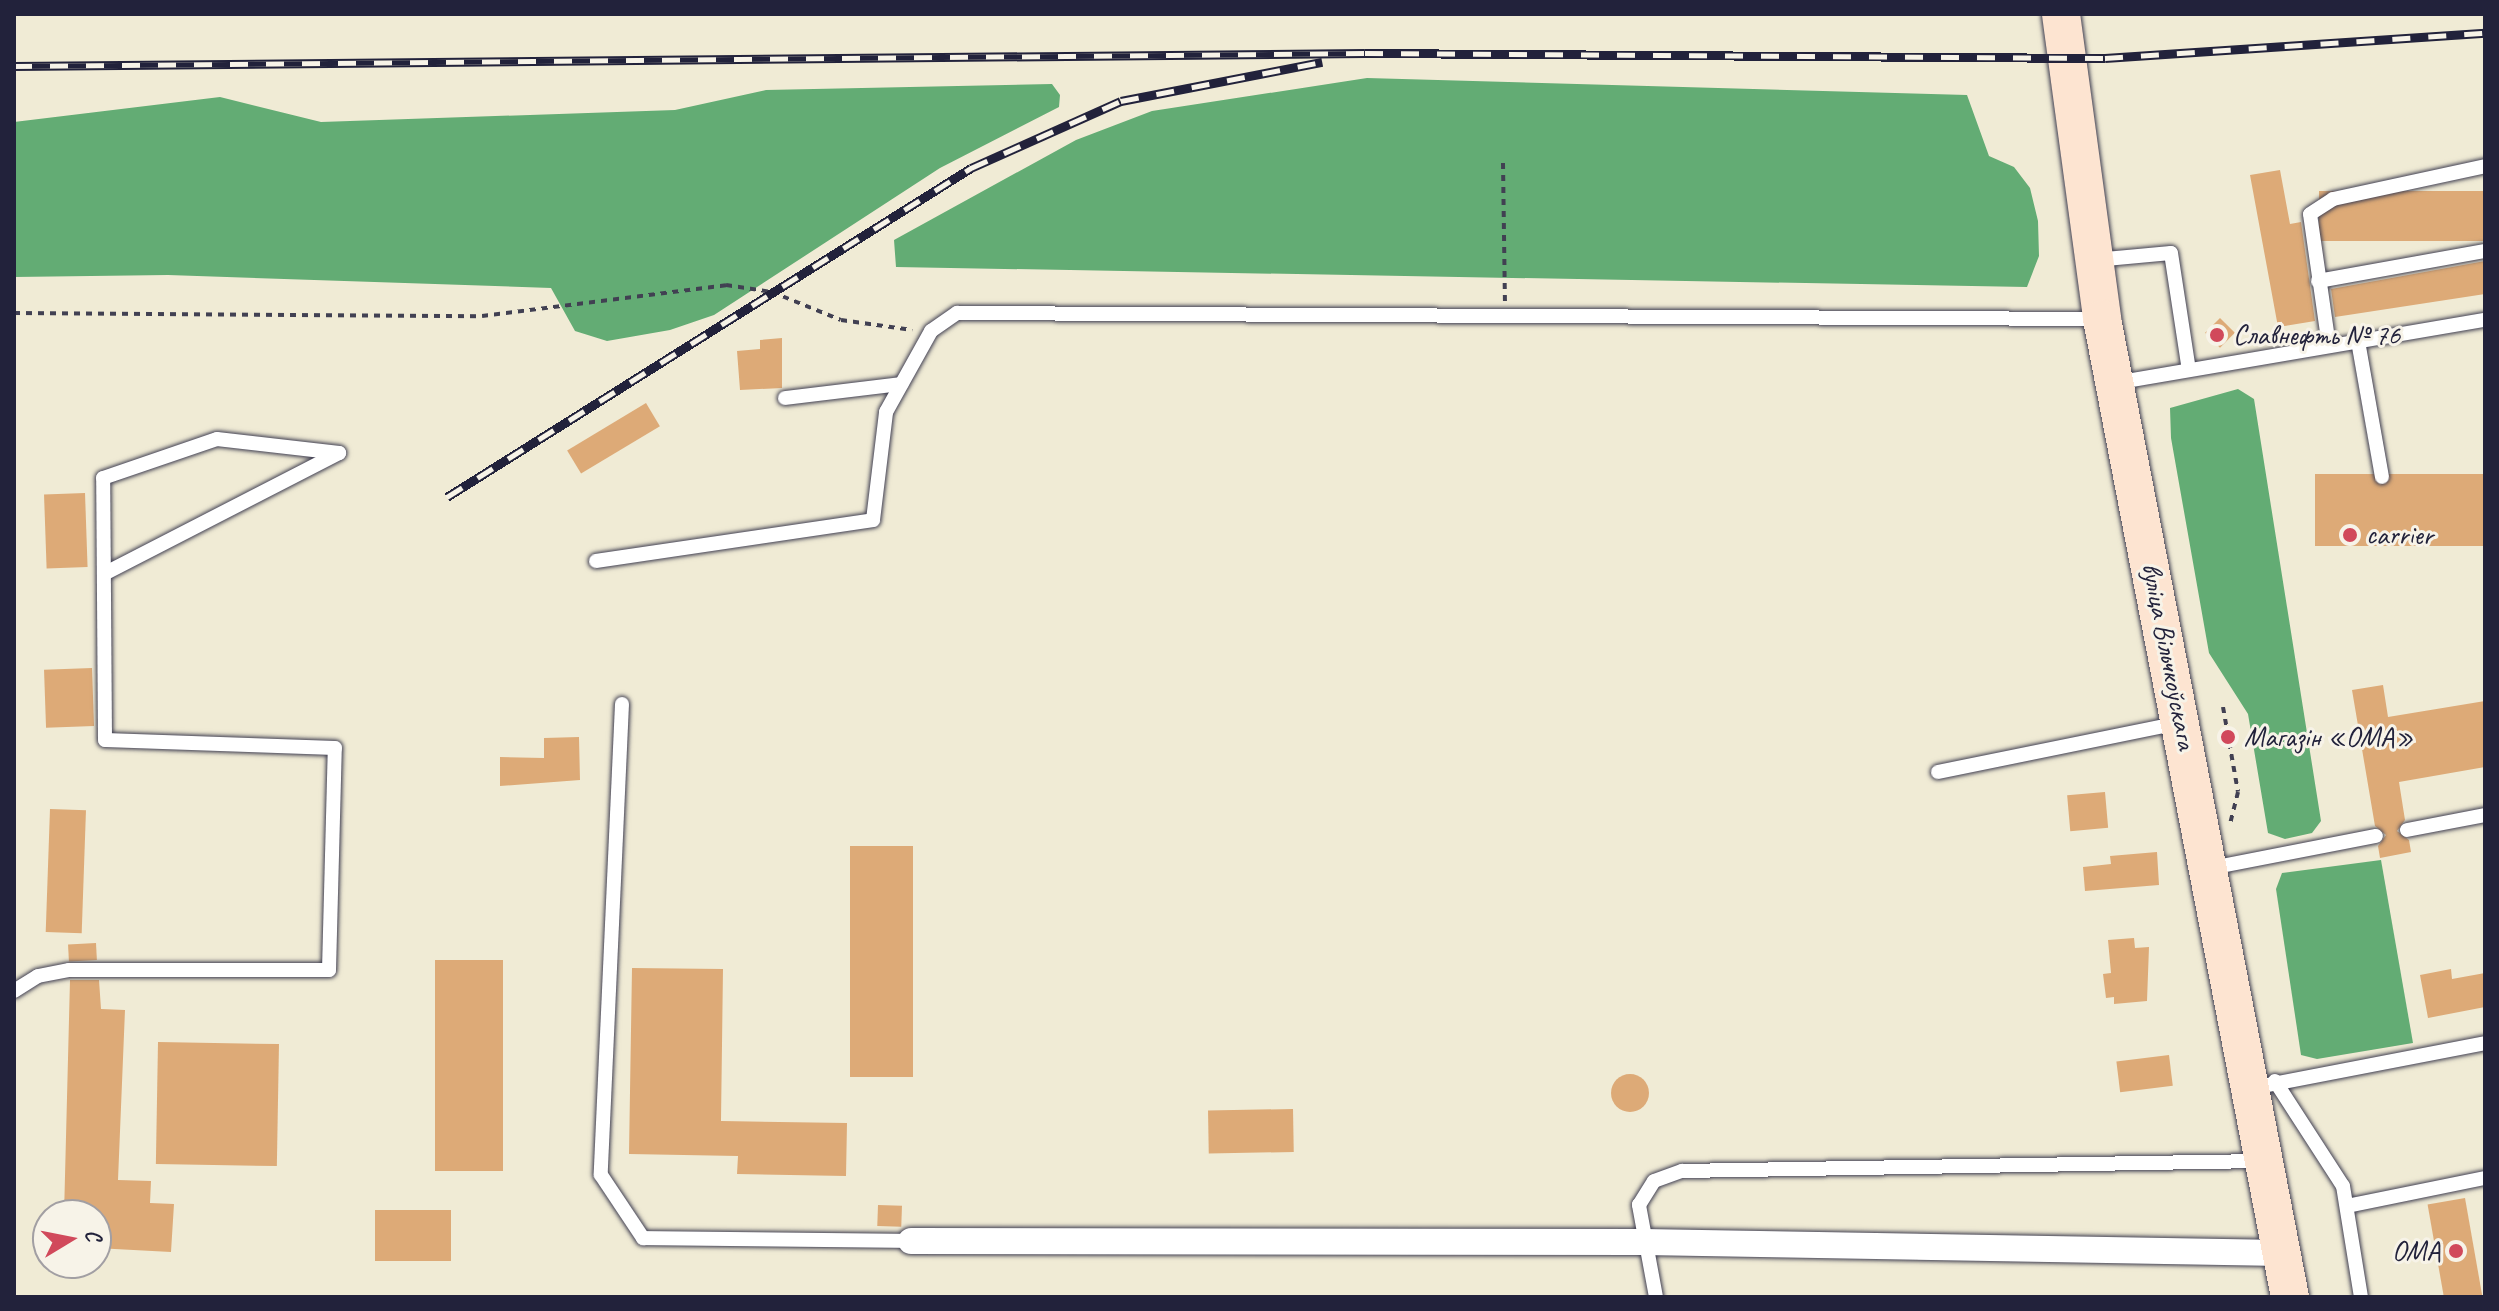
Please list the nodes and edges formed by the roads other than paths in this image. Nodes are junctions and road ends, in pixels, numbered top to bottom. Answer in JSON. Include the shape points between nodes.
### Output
{"nodes":[{"id":1,"x":2061,"y":14,"type":"edge"},
{"id":2,"x":2485,"y":166,"type":"edge"},
{"id":3,"x":2485,"y":251,"type":"edge"},
{"id":4,"x":2093,"y":261,"type":"junction"},
{"id":5,"x":2318,"y":281,"type":"junction"},
{"id":6,"x":2102,"y":319,"type":"junction"},
{"id":7,"x":2485,"y":320,"type":"edge"},
{"id":8,"x":2358,"y":341,"type":"junction"},
{"id":9,"x":2329,"y":346,"type":"junction"},
{"id":10,"x":2189,"y":370,"type":"junction"},
{"id":11,"x":2114,"y":383,"type":"junction"},
{"id":12,"x":901,"y":384,"type":"junction"},
{"id":13,"x":785,"y":398,"type":"dead end"},
{"id":14,"x":2382,"y":477,"type":"dead end"},
{"id":15,"x":596,"y":561,"type":"dead end"},
{"id":16,"x":104,"y":574,"type":"junction"},
{"id":17,"x":622,"y":704,"type":"dead end"},
{"id":18,"x":2182,"y":722,"type":"junction"},
{"id":19,"x":1938,"y":772,"type":"dead end"},
{"id":20,"x":2485,"y":815,"type":"edge"},
{"id":21,"x":2407,"y":830,"type":"dead end"},
{"id":22,"x":2376,"y":836,"type":"dead end"},
{"id":23,"x":2211,"y":868,"type":"junction"},
{"id":24,"x":14,"y":991,"type":"edge"},
{"id":25,"x":2485,"y":1043,"type":"edge"},
{"id":26,"x":2264,"y":1085,"type":"junction"},
{"id":27,"x":2265,"y":1161,"type":"junction"},
{"id":28,"x":2485,"y":1178,"type":"edge"},
{"id":29,"x":2347,"y":1206,"type":"junction"},
{"id":30,"x":911,"y":1241,"type":"joint"},
{"id":31,"x":1644,"y":1242,"type":"junction"},
{"id":32,"x":2282,"y":1253,"type":"junction"},
{"id":33,"x":1656,"y":1297,"type":"edge"},
{"id":34,"x":2290,"y":1297,"type":"edge"},
{"id":35,"x":2361,"y":1297,"type":"edge"}],
"edges":[{"from":1,"to":4,"type":"main road","name":"вуліца Вільчкоўскага"},
{"from":2,"to":5,"type":"lane","via":[[2333,199],[2310,214]]},
{"from":3,"to":5,"type":"lane"},
{"from":4,"to":6,"type":"main road","name":"вуліца Вільчкоўскага"},
{"from":4,"to":10,"type":"lane","via":[[2171,253]]},
{"from":5,"to":9,"type":"lane"},
{"from":6,"to":11,"type":"main road","name":"вуліца Вільчкоўскага"},
{"from":6,"to":12,"type":"lane","via":[[957,313],[931,331]]},
{"from":7,"to":8,"type":"lane"},
{"from":8,"to":9,"type":"lane"},
{"from":8,"to":14,"type":"lane"},
{"from":9,"to":10,"type":"lane"},
{"from":10,"to":11,"type":"lane"},
{"from":11,"to":18,"type":"main road","name":"вуліца Вільчкоўскага"},
{"from":12,"to":13,"type":"lane"},
{"from":12,"to":15,"type":"lane","via":[[886,412],[873,520]]},
{"from":16,"to":16,"type":"lane","via":[[103,478],[217,439],[339,453]]},
{"from":16,"to":24,"type":"lane","via":[[105,740],[335,748],[329,970],[69,970],[38,976]]},
{"from":17,"to":30,"type":"lane","via":[[601,1175],[643,1238]]},
{"from":18,"to":19,"type":"lane"},
{"from":18,"to":23,"type":"main road","name":"вуліца Вільчкоўскага"},
{"from":20,"to":21,"type":"lane"},
{"from":22,"to":23,"type":"lane"},
{"from":23,"to":26,"type":"main road","name":"вуліца Вільчкоўскага"},
{"from":25,"to":26,"type":"lane"},
{"from":26,"to":27,"type":"main road","name":"вуліца Вільчкоўскага"},
{"from":26,"to":29,"type":"lane","via":[[2343,1186]]},
{"from":27,"to":31,"type":"lane","via":[[1682,1171],[1654,1181],[1639,1205]]},
{"from":27,"to":32,"type":"main road","name":"вуліца Вільчкоўскага"},
{"from":28,"to":29,"type":"lane"},
{"from":29,"to":35,"type":"lane"},
{"from":30,"to":31,"type":"street"},
{"from":31,"to":32,"type":"street"},
{"from":31,"to":33,"type":"lane"},
{"from":32,"to":34,"type":"main road","name":"вуліца Вільчкоўскага"}]}
